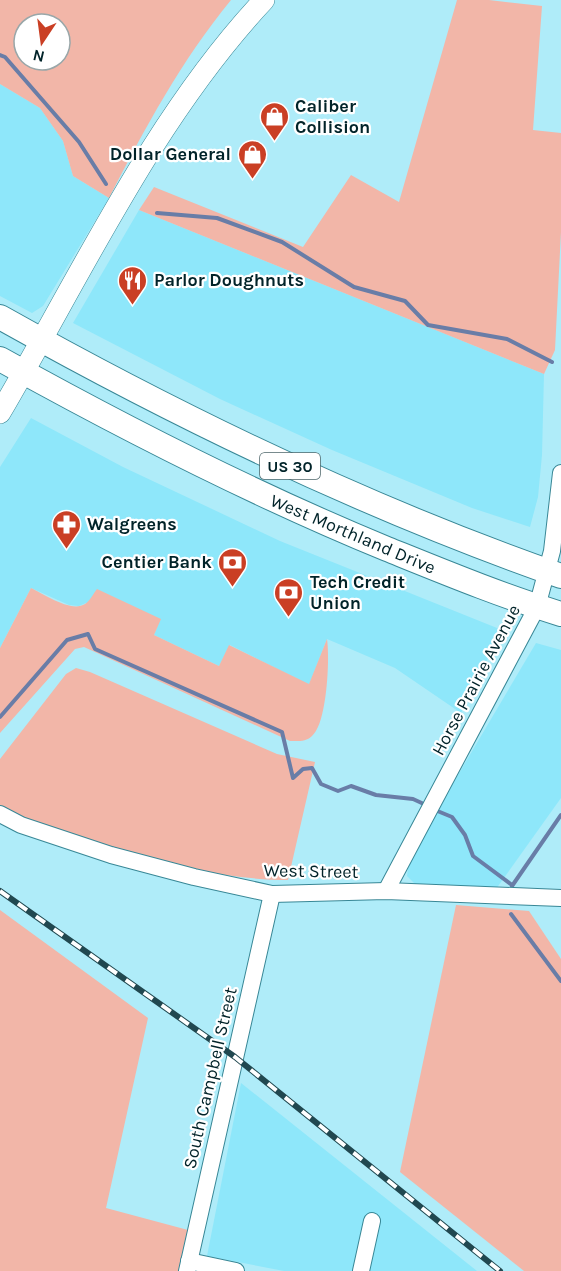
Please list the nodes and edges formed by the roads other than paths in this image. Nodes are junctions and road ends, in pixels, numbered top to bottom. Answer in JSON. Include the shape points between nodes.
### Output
{"nodes":[{"id":1,"x":264,"y":0,"type":"edge"},
{"id":2,"x":0,"y":318,"type":"edge"},
{"id":3,"x":42,"y":341,"type":"junction"},
{"id":4,"x":0,"y":359,"type":"edge"},
{"id":5,"x":24,"y":372,"type":"junction"},
{"id":6,"x":0,"y":413,"type":"edge"},
{"id":7,"x":561,"y":473,"type":"edge"},
{"id":8,"x":554,"y":573,"type":"edge"},
{"id":9,"x":537,"y":607,"type":"junction"},
{"id":10,"x":561,"y":614,"type":"edge"},
{"id":11,"x":0,"y":814,"type":"edge"},
{"id":12,"x":386,"y":891,"type":"junction"},
{"id":13,"x":272,"y":894,"type":"junction"},
{"id":14,"x":561,"y":898,"type":"edge"},
{"id":15,"x":372,"y":1221,"type":"dead end"},
{"id":16,"x":188,"y":1266,"type":"edge"},
{"id":17,"x":236,"y":1271,"type":"edge"},
{"id":18,"x":361,"y":1271,"type":"edge"}],
"edges":[{"from":1,"to":3,"type":"main road","via":[[194,86],[120,202]]},
{"from":2,"to":3,"type":"highway","number":"US 30"},
{"from":3,"to":5,"type":"main road"},
{"from":3,"to":8,"type":"highway","name":"West Morthland Drive","number":"US 30","via":[[146,398],[311,477],[445,534]]},
{"from":4,"to":5,"type":"highway","number":"US 30"},
{"from":5,"to":6,"type":"main road"},
{"from":5,"to":9,"type":"highway","name":"West Morthland Drive","number":"US 30","via":[[102,416],[260,494]]},
{"from":7,"to":8,"type":"street","name":"Horse Prairie Avenue"},
{"from":8,"to":9,"type":"street","name":"Horse Prairie Avenue"},
{"from":9,"to":10,"type":"highway","name":"West Morthland Drive","number":"US 30"},
{"from":9,"to":12,"type":"street","name":"Horse Prairie Avenue"},
{"from":11,"to":13,"type":"street","name":"West Street","via":[[21,825],[111,855]]},
{"from":12,"to":13,"type":"street","name":"West Street"},
{"from":12,"to":14,"type":"street","name":"West Street"},
{"from":13,"to":16,"type":"street","name":"South Campbell Street"},
{"from":15,"to":18,"type":"street"},
{"from":16,"to":17,"type":"street"}]}
